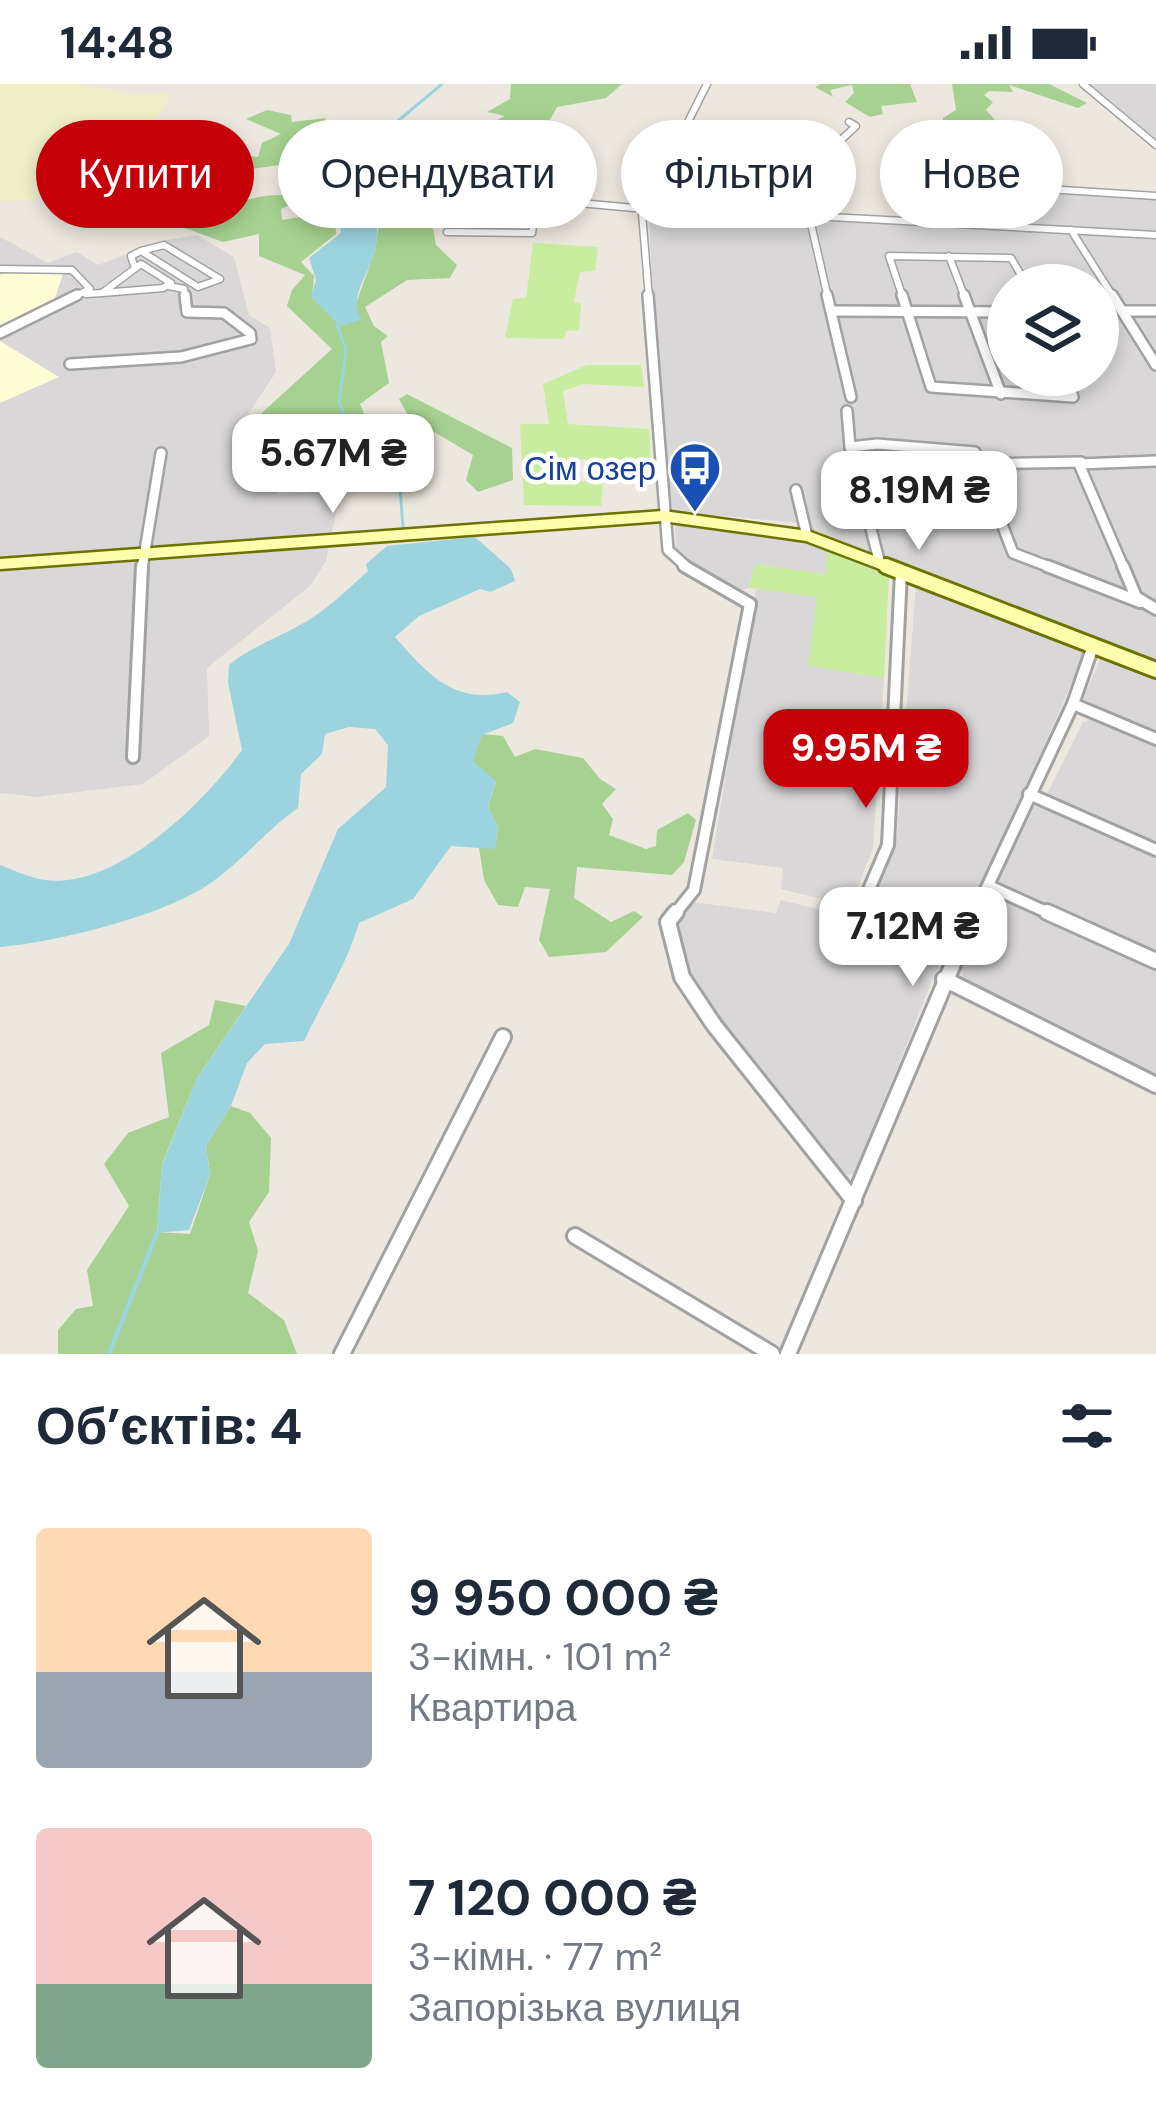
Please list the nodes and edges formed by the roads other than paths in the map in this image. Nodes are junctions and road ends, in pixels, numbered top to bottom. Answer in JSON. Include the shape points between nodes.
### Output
{"nodes":[{"id":1,"x":707,"y":84,"type":"edge"},
{"id":2,"x":1083,"y":84,"type":"edge"},
{"id":3,"x":688,"y":120,"type":"edge"},
{"id":4,"x":1156,"y":145,"type":"edge"},
{"id":5,"x":1063,"y":190,"type":"edge"},
{"id":6,"x":1156,"y":196,"type":"edge"},
{"id":7,"x":621,"y":206,"type":"edge"},
{"id":8,"x":648,"y":228,"type":"edge"},
{"id":9,"x":812,"y":228,"type":"edge"},
{"id":10,"x":1039,"y":228,"type":"edge"},
{"id":11,"x":1071,"y":230,"type":"junction"},
{"id":12,"x":447,"y":232,"type":"dead end"},
{"id":13,"x":1156,"y":236,"type":"edge"},
{"id":14,"x":141,"y":251,"type":"junction"},
{"id":15,"x":949,"y":256,"type":"junction"},
{"id":16,"x":1016,"y":264,"type":"edge"},
{"id":17,"x":134,"y":265,"type":"junction"},
{"id":18,"x":2,"y":269,"type":"edge"},
{"id":19,"x":169,"y":286,"type":"junction"},
{"id":20,"x":198,"y":286,"type":"junction"},
{"id":21,"x":184,"y":289,"type":"junction"},
{"id":22,"x":86,"y":293,"type":"junction"},
{"id":23,"x":102,"y":293,"type":"junction"},
{"id":24,"x":834,"y":311,"type":"junction"},
{"id":25,"x":908,"y":311,"type":"junction"},
{"id":26,"x":1122,"y":311,"type":"junction"},
{"id":27,"x":1156,"y":311,"type":"edge"},
{"id":28,"x":971,"y":312,"type":"junction"},
{"id":29,"x":987,"y":312,"type":"edge"},
{"id":30,"x":0,"y":333,"type":"edge"},
{"id":31,"x":987,"y":356,"type":"edge"},
{"id":32,"x":70,"y":364,"type":"dead end"},
{"id":33,"x":1156,"y":365,"type":"edge"},
{"id":34,"x":987,"y":393,"type":"edge"},
{"id":35,"x":851,"y":397,"type":"dead end"},
{"id":36,"x":847,"y":411,"type":"dead end"},
{"id":37,"x":850,"y":447,"type":"junction"},
{"id":38,"x":161,"y":453,"type":"dead end"},
{"id":39,"x":1156,"y":461,"type":"edge"},
{"id":40,"x":1081,"y":463,"type":"junction"},
{"id":41,"x":979,"y":464,"type":"junction"},
{"id":42,"x":796,"y":490,"type":"dead end"},
{"id":43,"x":663,"y":516,"type":"junction"},
{"id":44,"x":807,"y":536,"type":"junction"},
{"id":45,"x":143,"y":556,"type":"junction"},
{"id":46,"x":0,"y":564,"type":"edge"},
{"id":47,"x":880,"y":564,"type":"junction"},
{"id":48,"x":901,"y":572,"type":"junction"},
{"id":49,"x":1139,"y":602,"type":"junction"},
{"id":50,"x":1156,"y":609,"type":"edge"},
{"id":51,"x":1093,"y":646,"type":"junction"},
{"id":52,"x":1156,"y":670,"type":"edge"},
{"id":53,"x":1072,"y":704,"type":"junction"},
{"id":54,"x":1156,"y":739,"type":"edge"},
{"id":55,"x":133,"y":757,"type":"dead end"},
{"id":56,"x":1029,"y":794,"type":"junction"},
{"id":57,"x":1156,"y":850,"type":"edge"},
{"id":58,"x":988,"y":886,"type":"junction"},
{"id":59,"x":957,"y":950,"type":"junction"},
{"id":60,"x":1156,"y":962,"type":"edge"},
{"id":61,"x":944,"y":979,"type":"junction"},
{"id":62,"x":502,"y":1037,"type":"dead end"},
{"id":63,"x":1156,"y":1085,"type":"edge"},
{"id":64,"x":854,"y":1201,"type":"junction"},
{"id":65,"x":575,"y":1237,"type":"dead end"},
{"id":66,"x":342,"y":1354,"type":"edge"},
{"id":67,"x":772,"y":1354,"type":"edge"},
{"id":68,"x":788,"y":1354,"type":"edge"}],
"edges":[{"from":1,"to":3,"type":"street"},
{"from":2,"to":4,"type":"street"},
{"from":5,"to":6,"type":"street"},
{"from":7,"to":12,"type":"street","via":[[547,200],[536,204],[532,233]]},
{"from":8,"to":43,"type":"street"},
{"from":9,"to":24,"type":"street"},
{"from":10,"to":11,"type":"street"},
{"from":11,"to":13,"type":"street"},
{"from":11,"to":26,"type":"street"},
{"from":14,"to":17,"type":"street","via":[[131,256]]},
{"from":14,"to":20,"type":"street"},
{"from":14,"to":20,"type":"street","via":[[164,245],[220,280]]},
{"from":15,"to":16,"type":"street"},
{"from":15,"to":25,"type":"street","via":[[889,256]]},
{"from":15,"to":28,"type":"street"},
{"from":17,"to":19,"type":"street"},
{"from":17,"to":23,"type":"street"},
{"from":18,"to":22,"type":"street","via":[[72,270],[88,282]]},
{"from":19,"to":21,"type":"street"},
{"from":19,"to":23,"type":"street"},
{"from":20,"to":21,"type":"street"},
{"from":21,"to":32,"type":"street","via":[[187,312],[224,313],[251,339],[181,357]]},
{"from":22,"to":23,"type":"street"},
{"from":22,"to":30,"type":"street"},
{"from":24,"to":25,"type":"street"},
{"from":24,"to":35,"type":"street"},
{"from":25,"to":28,"type":"street"},
{"from":25,"to":34,"type":"street","via":[[931,387]]},
{"from":26,"to":27,"type":"street"},
{"from":26,"to":33,"type":"street"},
{"from":28,"to":29,"type":"street"},
{"from":28,"to":31,"type":"street"},
{"from":36,"to":37,"type":"street"},
{"from":37,"to":41,"type":"street","via":[[975,452]]},
{"from":37,"to":47,"type":"street"},
{"from":38,"to":45,"type":"street"},
{"from":39,"to":40,"type":"street"},
{"from":40,"to":41,"type":"street"},
{"from":40,"to":49,"type":"street"},
{"from":41,"to":49,"type":"street","via":[[1013,554]]},
{"from":42,"to":44,"type":"street"},
{"from":43,"to":44,"type":"street"},
{"from":43,"to":45,"type":"street"},
{"from":43,"to":64,"type":"street","via":[[678,563],[750,604],[694,890],[668,922],[682,977]]},
{"from":44,"to":47,"type":"street"},
{"from":45,"to":46,"type":"street"},
{"from":45,"to":55,"type":"street"},
{"from":47,"to":48,"type":"street"},
{"from":48,"to":51,"type":"street"},
{"from":48,"to":59,"type":"street","via":[[888,845],[859,913]]},
{"from":49,"to":50,"type":"street"},
{"from":51,"to":52,"type":"street"},
{"from":51,"to":53,"type":"street"},
{"from":53,"to":54,"type":"street"},
{"from":53,"to":56,"type":"street"},
{"from":56,"to":57,"type":"street"},
{"from":56,"to":58,"type":"street"},
{"from":58,"to":59,"type":"street"},
{"from":58,"to":60,"type":"street"},
{"from":59,"to":61,"type":"street"},
{"from":61,"to":63,"type":"street"},
{"from":61,"to":64,"type":"street"},
{"from":62,"to":66,"type":"street"},
{"from":64,"to":68,"type":"street"},
{"from":65,"to":67,"type":"street"}]}
